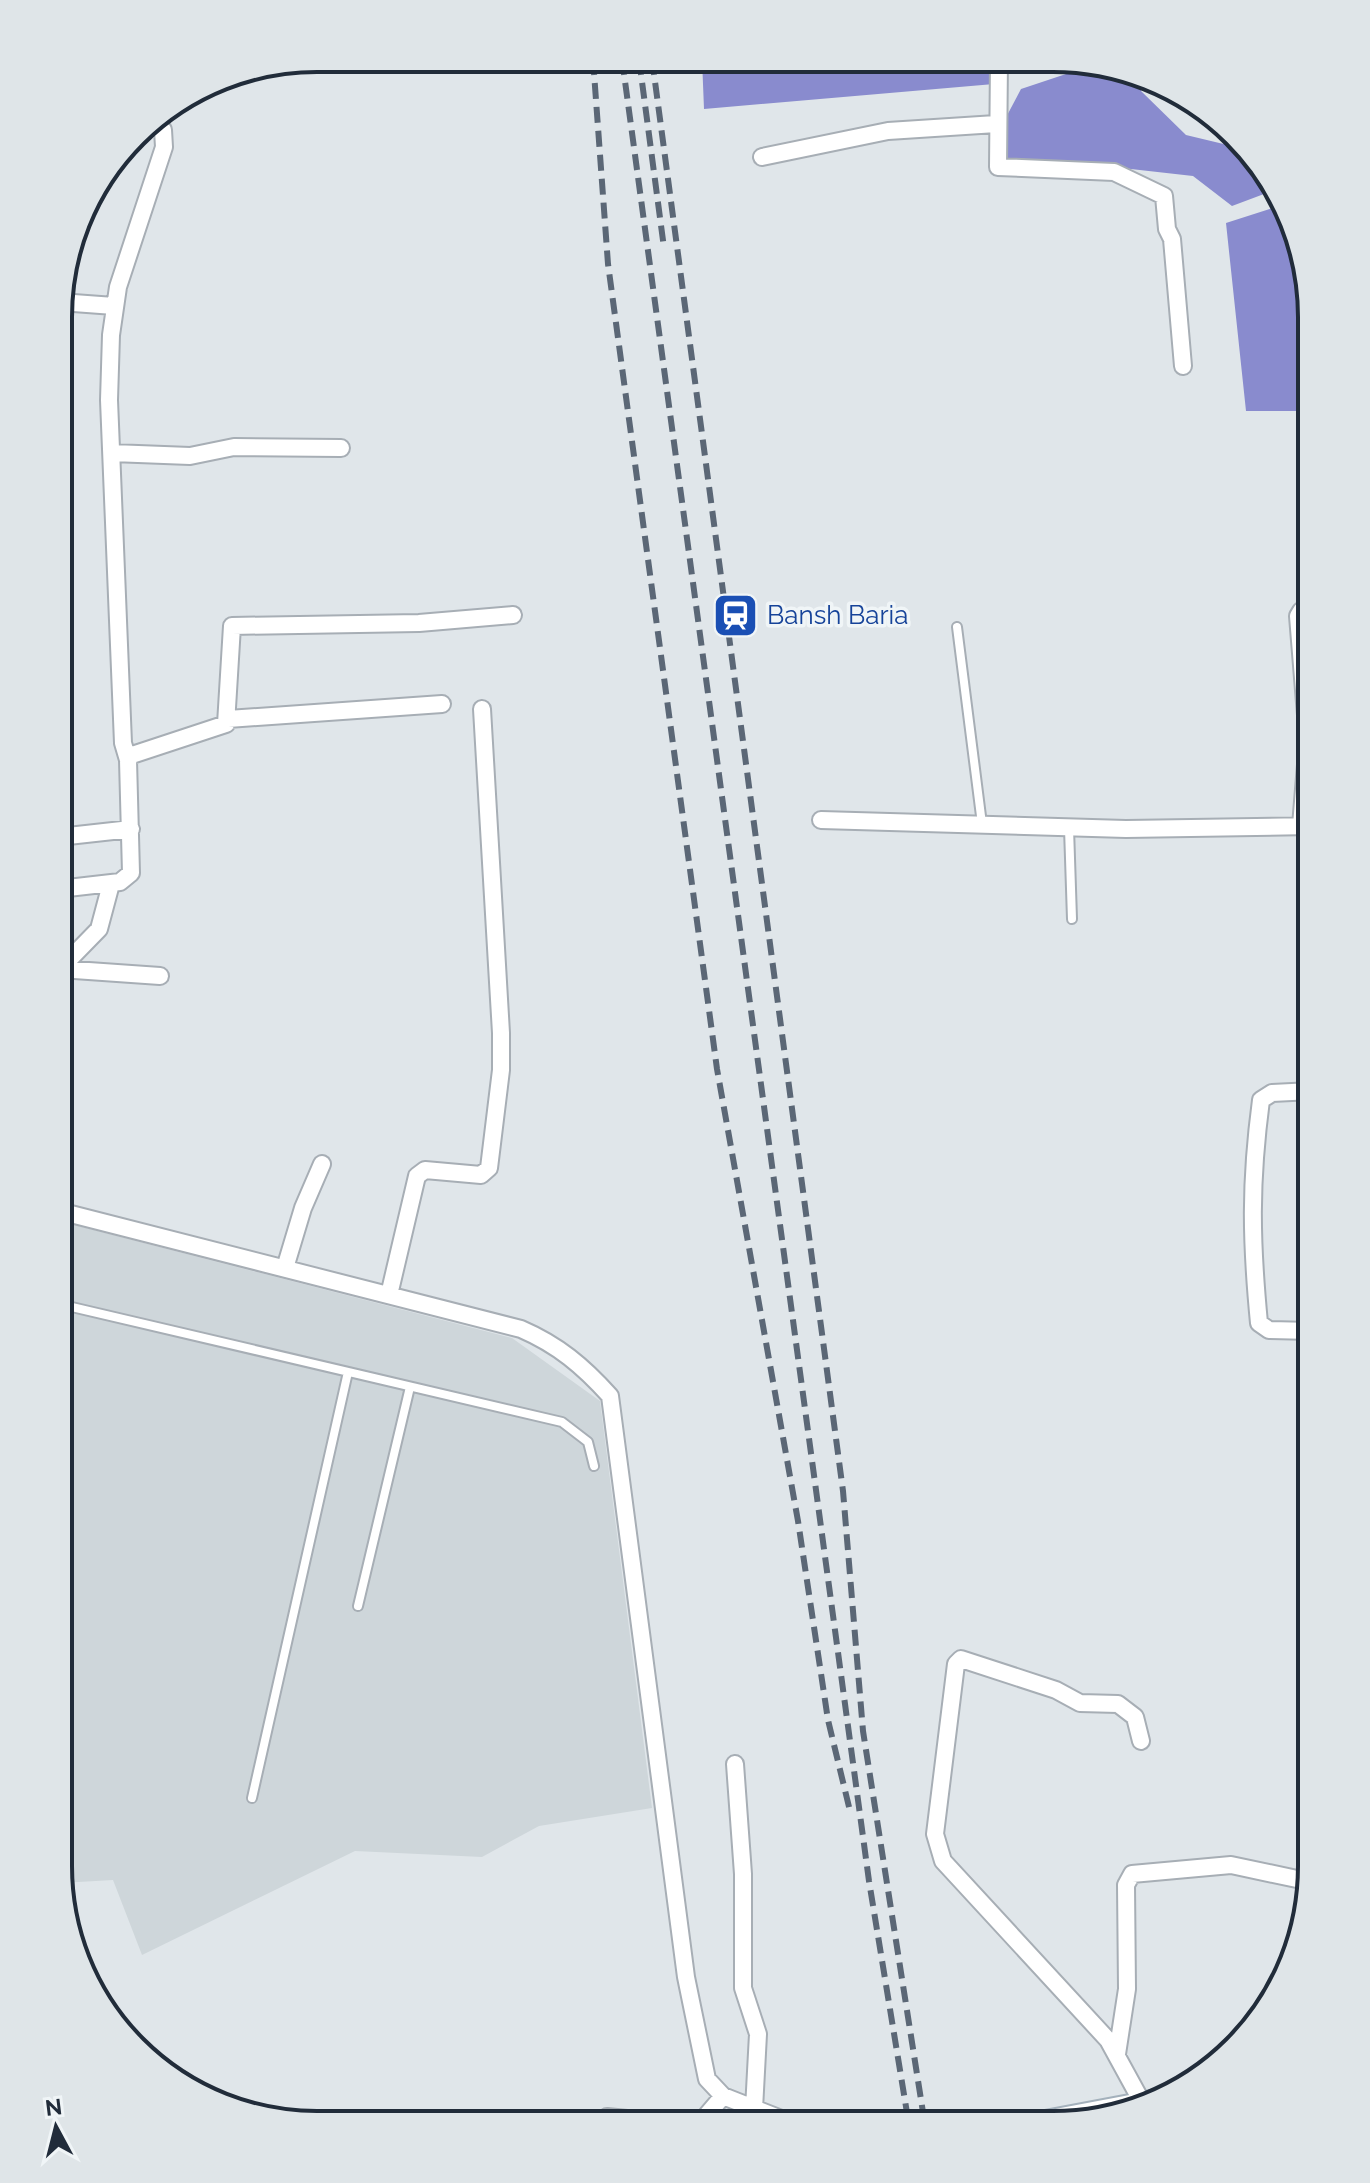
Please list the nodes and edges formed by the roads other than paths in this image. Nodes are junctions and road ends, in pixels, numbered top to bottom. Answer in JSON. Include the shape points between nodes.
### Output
{"nodes":[{"id":1,"x":998,"y":72,"type":"edge"},
{"id":2,"x":996,"y":124,"type":"junction"},
{"id":3,"x":161,"y":129,"type":"edge"},
{"id":4,"x":762,"y":157,"type":"dead end"},
{"id":5,"x":73,"y":303,"type":"edge"},
{"id":6,"x":114,"y":306,"type":"junction"},
{"id":7,"x":1183,"y":366,"type":"dead end"},
{"id":8,"x":341,"y":448,"type":"dead end"},
{"id":9,"x":112,"y":453,"type":"junction"},
{"id":10,"x":513,"y":615,"type":"dead end"},
{"id":11,"x":957,"y":627,"type":"dead end"},
{"id":12,"x":442,"y":704,"type":"dead end"},
{"id":13,"x":482,"y":709,"type":"dead end"},
{"id":14,"x":228,"y":719,"type":"junction"},
{"id":15,"x":128,"y":760,"type":"junction"},
{"id":16,"x":821,"y":820,"type":"dead end"},
{"id":17,"x":982,"y":825,"type":"junction"},
{"id":18,"x":1298,"y":826,"type":"edge"},
{"id":19,"x":1069,"y":828,"type":"junction"},
{"id":20,"x":131,"y":829,"type":"junction"},
{"id":21,"x":72,"y":836,"type":"edge"},
{"id":22,"x":111,"y":884,"type":"junction"},
{"id":23,"x":72,"y":888,"type":"edge"},
{"id":24,"x":1072,"y":919,"type":"dead end"},
{"id":25,"x":72,"y":957,"type":"edge"},
{"id":26,"x":72,"y":971,"type":"edge"},
{"id":27,"x":160,"y":976,"type":"dead end"},
{"id":28,"x":1298,"y":1092,"type":"edge"},
{"id":29,"x":322,"y":1164,"type":"dead end"},
{"id":30,"x":72,"y":1214,"type":"edge"},
{"id":31,"x":285,"y":1268,"type":"junction"},
{"id":32,"x":389,"y":1295,"type":"junction"},
{"id":33,"x":72,"y":1307,"type":"edge"},
{"id":34,"x":1297,"y":1331,"type":"edge"},
{"id":35,"x":348,"y":1372,"type":"junction"},
{"id":36,"x":410,"y":1387,"type":"junction"},
{"id":37,"x":594,"y":1466,"type":"dead end"},
{"id":38,"x":358,"y":1606,"type":"dead end"},
{"id":39,"x":1141,"y":1741,"type":"dead end"},
{"id":40,"x":735,"y":1764,"type":"dead end"},
{"id":41,"x":252,"y":1798,"type":"dead end"},
{"id":42,"x":1297,"y":1879,"type":"edge"},
{"id":43,"x":1117,"y":2054,"type":"junction"},
{"id":44,"x":1143,"y":2093,"type":"edge"},
{"id":45,"x":723,"y":2096,"type":"junction"},
{"id":46,"x":754,"y":2109,"type":"junction"},
{"id":47,"x":710,"y":2111,"type":"edge"},
{"id":48,"x":759,"y":2111,"type":"edge"}],
"edges":[{"from":1,"to":2,"type":"street"},
{"from":2,"to":4,"type":"street","via":[[888,131]]},
{"from":2,"to":7,"type":"street","via":[[996,161],[1002,169],[1110,171],[1163,194]]},
{"from":3,"to":6,"type":"street","via":[[164,147]]},
{"from":5,"to":6,"type":"street"},
{"from":6,"to":9,"type":"street"},
{"from":8,"to":9,"type":"street","via":[[234,447],[190,456]]},
{"from":9,"to":15,"type":"street","via":[[123,743]]},
{"from":10,"to":14,"type":"street","via":[[419,623],[232,626]]},
{"from":11,"to":17,"type":"lane"},
{"from":12,"to":14,"type":"street"},
{"from":13,"to":32,"type":"street","via":[[501,1033],[489,1168],[481,1175],[425,1170],[417,1176]]},
{"from":14,"to":15,"type":"street","via":[[222,727]]},
{"from":15,"to":20,"type":"street"},
{"from":16,"to":17,"type":"street"},
{"from":17,"to":19,"type":"street"},
{"from":18,"to":19,"type":"street"},
{"from":19,"to":24,"type":"lane"},
{"from":20,"to":21,"type":"street"},
{"from":20,"to":22,"type":"street","via":[[131,873]]},
{"from":22,"to":23,"type":"street"},
{"from":22,"to":25,"type":"street","via":[[99,929]]},
{"from":26,"to":27,"type":"street"},
{"from":28,"to":34,"type":"street","via":[[1272,1093],[1261,1100],[1250,1234],[1259,1323],[1269,1330]]},
{"from":29,"to":31,"type":"street"},
{"from":30,"to":31,"type":"street"},
{"from":31,"to":32,"type":"street"},
{"from":32,"to":45,"type":"street","via":[[521,1329],[548,1341],[581,1363],[610,1396],[686,1977],[707,2079]]},
{"from":33,"to":35,"type":"lane"},
{"from":35,"to":36,"type":"lane"},
{"from":35,"to":41,"type":"lane"},
{"from":36,"to":37,"type":"lane","via":[[562,1422],[588,1442]]},
{"from":36,"to":38,"type":"lane"},
{"from":39,"to":43,"type":"street","via":[[1135,1717],[1118,1704],[1080,1703],[965,1659],[956,1664],[937,1849]]},
{"from":40,"to":46,"type":"street","via":[[743,1874],[743,1988],[758,2034]]},
{"from":42,"to":43,"type":"street","via":[[1231,1865],[1132,1874],[1126,1885],[1127,1989]]},
{"from":43,"to":44,"type":"street"},
{"from":45,"to":46,"type":"street"},
{"from":45,"to":47,"type":"street"},
{"from":46,"to":48,"type":"street"}]}
